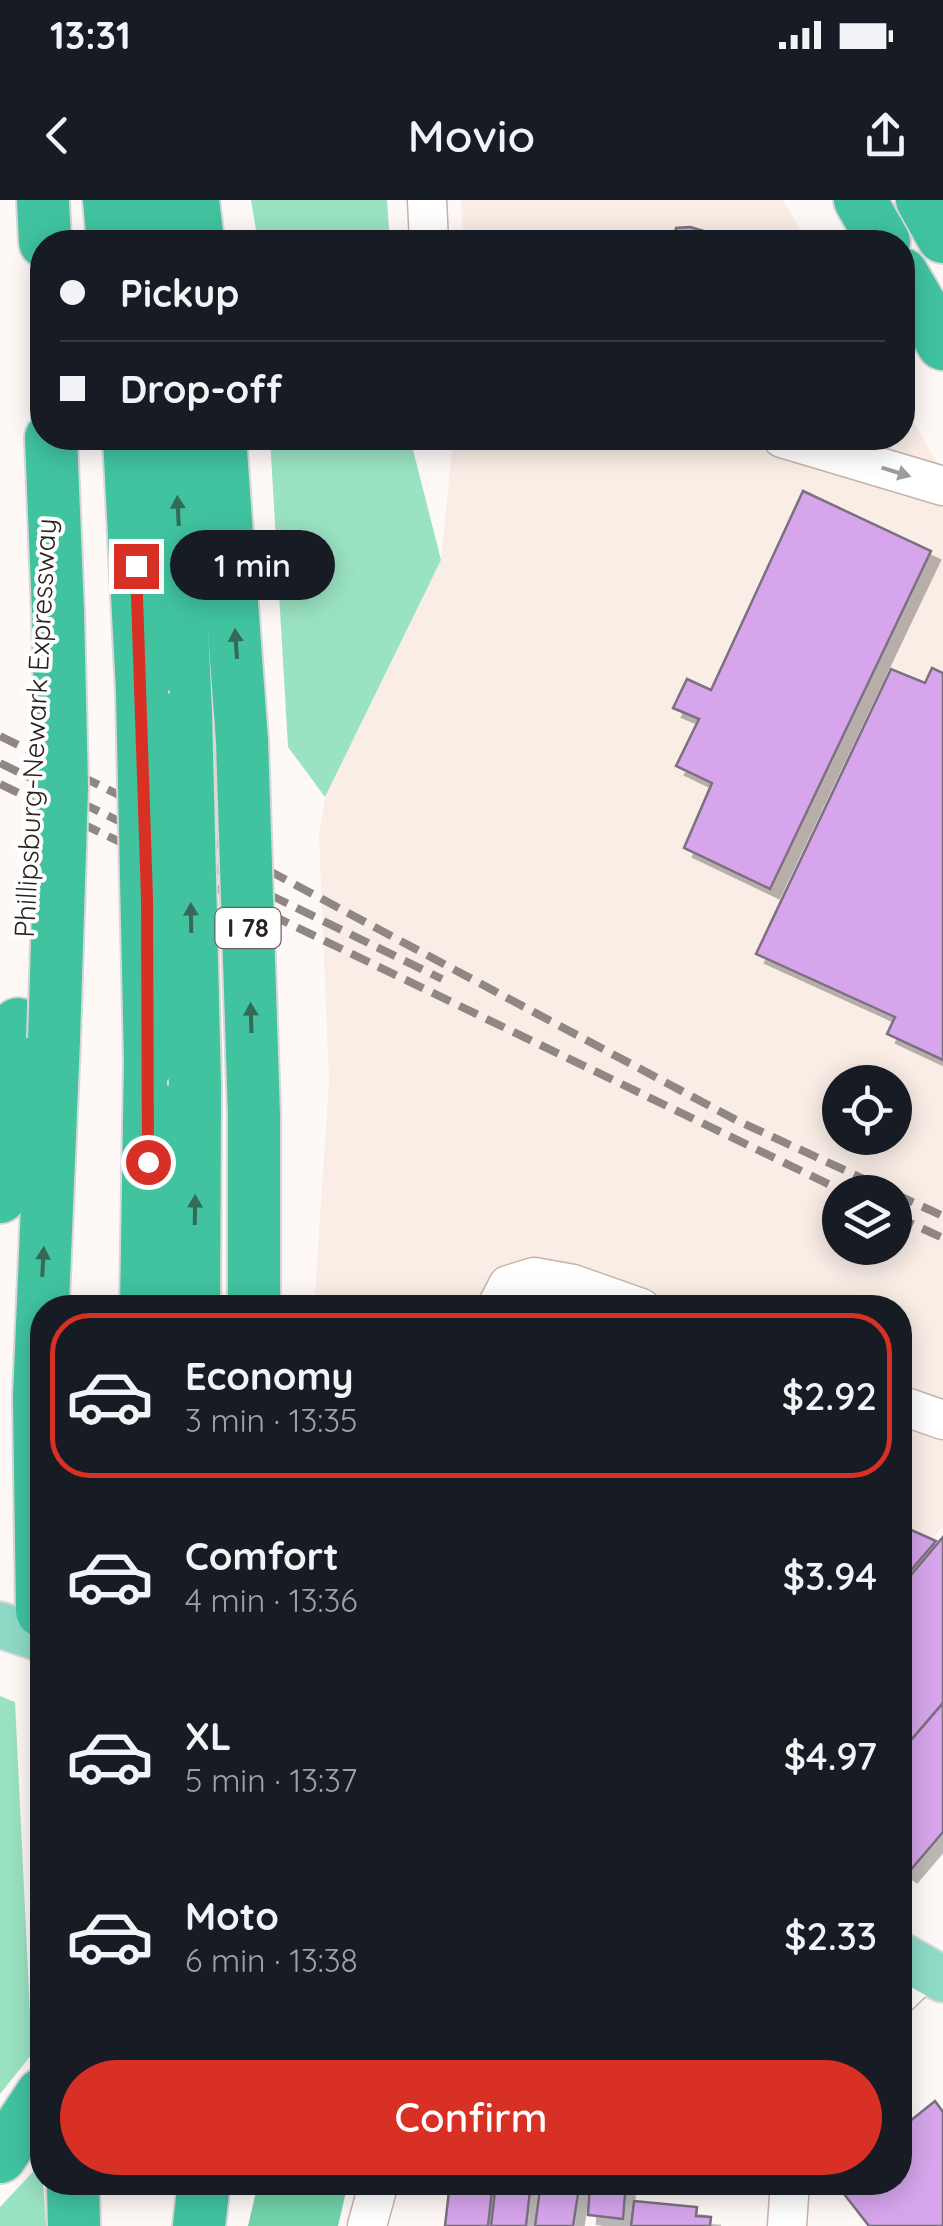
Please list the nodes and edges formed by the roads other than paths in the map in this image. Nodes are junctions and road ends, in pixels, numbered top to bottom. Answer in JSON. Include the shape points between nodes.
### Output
{"nodes":[{"id":1,"x":43,"y":200,"type":"edge"},
{"id":2,"x":109,"y":200,"type":"edge"},
{"id":3,"x":154,"y":200,"type":"edge"},
{"id":4,"x":193,"y":200,"type":"edge"},
{"id":5,"x":427,"y":200,"type":"edge"},
{"id":6,"x":860,"y":200,"type":"edge"},
{"id":7,"x":922,"y":200,"type":"edge"},
{"id":8,"x":44,"y":230,"type":"edge"},
{"id":9,"x":112,"y":230,"type":"edge"},
{"id":10,"x":157,"y":230,"type":"edge"},
{"id":11,"x":197,"y":230,"type":"edge"},
{"id":12,"x":428,"y":230,"type":"edge"},
{"id":13,"x":877,"y":230,"type":"edge"},
{"id":14,"x":943,"y":236,"type":"edge"},
{"id":15,"x":915,"y":296,"type":"edge"},
{"id":16,"x":943,"y":344,"type":"edge"},
{"id":17,"x":48,"y":450,"type":"edge"},
{"id":18,"x":130,"y":450,"type":"edge"},
{"id":19,"x":173,"y":450,"type":"edge"},
{"id":20,"x":221,"y":450,"type":"edge"},
{"id":21,"x":822,"y":450,"type":"edge"},
{"id":22,"x":943,"y":486,"type":"edge"},
{"id":23,"x":164,"y":702,"type":"junction"},
{"id":24,"x":36,"y":1031,"type":"junction"},
{"id":25,"x":0,"y":1197,"type":"edge"},
{"id":26,"x":39,"y":1295,"type":"edge"},
{"id":27,"x":146,"y":1295,"type":"edge"},
{"id":28,"x":194,"y":1295,"type":"edge"},
{"id":29,"x":254,"y":1295,"type":"edge"},
{"id":30,"x":503,"y":1295,"type":"edge"},
{"id":31,"x":604,"y":1295,"type":"edge"},
{"id":32,"x":912,"y":1409,"type":"edge"},
{"id":33,"x":943,"y":1420,"type":"edge"},
{"id":34,"x":912,"y":1429,"type":"edge"},
{"id":35,"x":0,"y":1625,"type":"edge"},
{"id":36,"x":30,"y":1635,"type":"edge"},
{"id":37,"x":30,"y":2112,"type":"edge"},
{"id":38,"x":4,"y":2151,"type":"edge"},
{"id":39,"x":203,"y":2195,"type":"edge"},
{"id":40,"x":375,"y":2195,"type":"edge"},
{"id":41,"x":789,"y":2195,"type":"edge"},
{"id":42,"x":199,"y":2226,"type":"edge"},
{"id":43,"x":367,"y":2226,"type":"edge"},
{"id":44,"x":787,"y":2226,"type":"edge"}],
"edges":[{"from":1,"to":8,"type":"highway"},
{"from":2,"to":9,"type":"highway"},
{"from":3,"to":10,"type":"highway"},
{"from":4,"to":11,"type":"highway"},
{"from":5,"to":12,"type":"street"},
{"from":6,"to":13,"type":"highway"},
{"from":7,"to":14,"type":"highway"},
{"from":15,"to":16,"type":"highway"},
{"from":17,"to":24,"type":"highway","name":"Phillipsburg-Newark Expressway","via":[[51,608],[38,771]]},
{"from":18,"to":23,"type":"highway"},
{"from":23,"to":19,"type":"highway","one_way":true},
{"from":29,"to":20,"type":"highway","number":"I 78","one_way":true,"bridge":true,"via":[[242,741]]},
{"from":21,"to":22,"type":"street","one_way":true},
{"from":23,"to":27,"type":"highway","bridge":true},
{"from":28,"to":23,"type":"highway","one_way":true,"bridge":true,"via":[[196,1085]]},
{"from":24,"to":25,"type":"highway","name":"Phillipsburg-Newark Expressway"},
{"from":26,"to":24,"type":"highway","one_way":true},
{"from":30,"to":31,"type":"street","via":[[508,1286],[534,1277]]},
{"from":32,"to":33,"type":"street"},
{"from":33,"to":34,"type":"street"},
{"from":35,"to":36,"type":"main road"},
{"from":37,"to":38,"type":"highway"},
{"from":39,"to":42,"type":"highway"},
{"from":40,"to":43,"type":"street"},
{"from":41,"to":44,"type":"street"}]}
